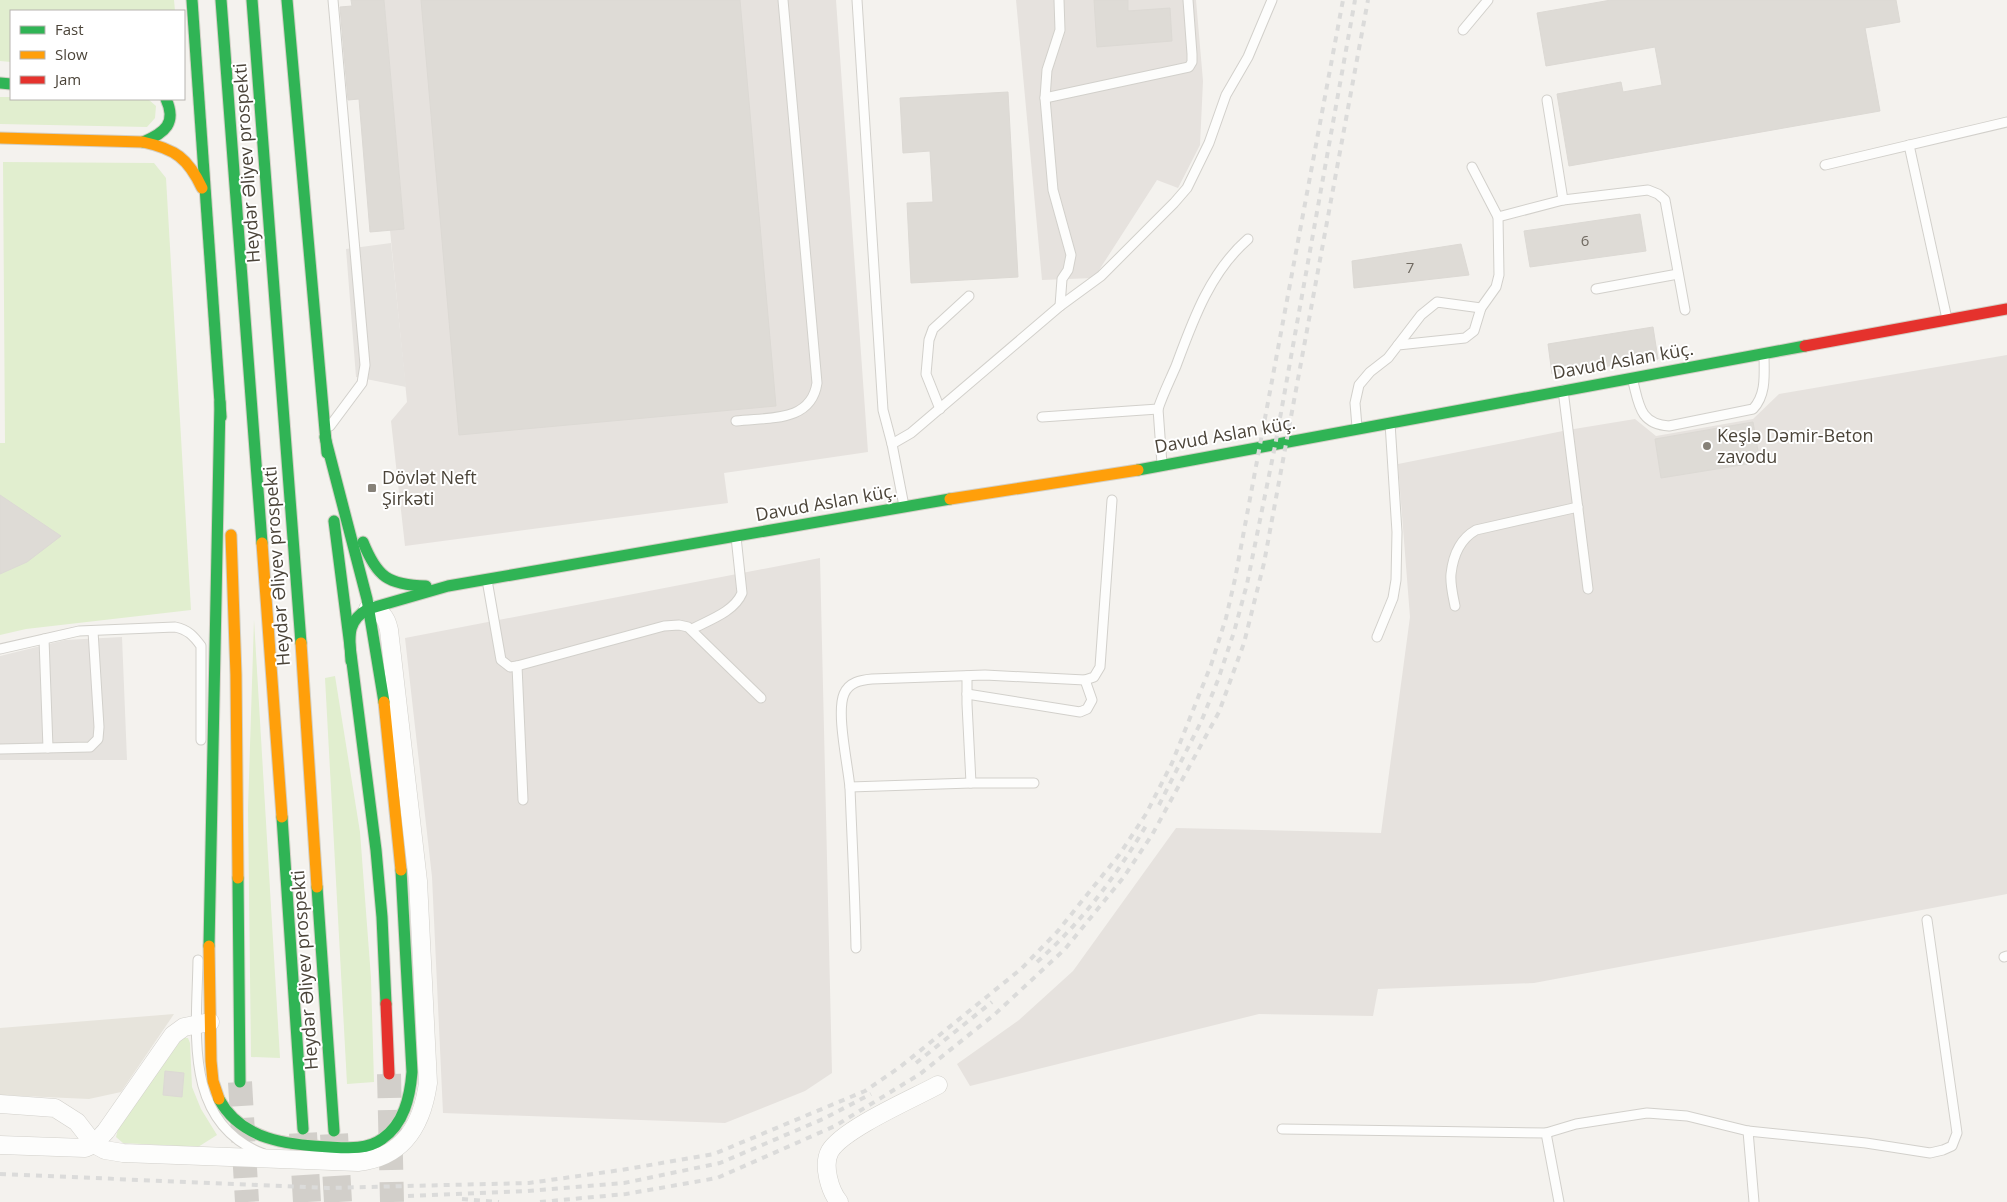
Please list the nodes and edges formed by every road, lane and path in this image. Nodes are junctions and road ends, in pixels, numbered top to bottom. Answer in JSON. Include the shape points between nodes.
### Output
{"nodes":[{"id":1,"x":192,"y":0,"type":"edge"},
{"id":2,"x":222,"y":0,"type":"edge"},
{"id":3,"x":252,"y":0,"type":"edge"},
{"id":4,"x":286,"y":0,"type":"edge"},
{"id":5,"x":333,"y":0,"type":"edge"},
{"id":6,"x":784,"y":0,"type":"edge"},
{"id":7,"x":857,"y":0,"type":"edge"},
{"id":8,"x":1059,"y":0,"type":"edge"},
{"id":9,"x":1188,"y":0,"type":"edge"},
{"id":10,"x":1272,"y":0,"type":"edge"},
{"id":11,"x":1488,"y":0,"type":"edge"},
{"id":12,"x":194,"y":19,"type":"junction"},
{"id":13,"x":1463,"y":30,"type":"dead end"},
{"id":14,"x":185,"y":58,"type":"edge"},
{"id":15,"x":1045,"y":98,"type":"junction"},
{"id":16,"x":166,"y":100,"type":"edge"},
{"id":17,"x":1547,"y":100,"type":"dead end"},
{"id":18,"x":2007,"y":122,"type":"edge"},
{"id":19,"x":0,"y":138,"type":"edge"},
{"id":20,"x":144,"y":142,"type":"junction"},
{"id":21,"x":1909,"y":145,"type":"junction"},
{"id":22,"x":1825,"y":165,"type":"dead end"},
{"id":23,"x":1472,"y":167,"type":"dead end"},
{"id":24,"x":206,"y":197,"type":"junction"},
{"id":25,"x":1563,"y":200,"type":"junction"},
{"id":26,"x":1498,"y":217,"type":"junction"},
{"id":27,"x":1248,"y":239,"type":"dead end"},
{"id":28,"x":1678,"y":274,"type":"junction"},
{"id":29,"x":1596,"y":289,"type":"dead end"},
{"id":30,"x":969,"y":296,"type":"dead end"},
{"id":31,"x":1060,"y":306,"type":"junction"},
{"id":32,"x":1481,"y":308,"type":"junction"},
{"id":33,"x":2007,"y":309,"type":"edge"},
{"id":34,"x":1685,"y":310,"type":"dead end"},
{"id":35,"x":1947,"y":320,"type":"junction"},
{"id":36,"x":1398,"y":345,"type":"junction"},
{"id":37,"x":1764,"y":353,"type":"junction"},
{"id":38,"x":1632,"y":377,"type":"junction"},
{"id":39,"x":1563,"y":390,"type":"junction"},
{"id":40,"x":220,"y":402,"type":"junction"},
{"id":41,"x":940,"y":409,"type":"junction"},
{"id":42,"x":1158,"y":409,"type":"junction"},
{"id":43,"x":1042,"y":417,"type":"dead end"},
{"id":44,"x":736,"y":421,"type":"dead end"},
{"id":45,"x":1390,"y":423,"type":"junction"},
{"id":46,"x":1357,"y":428,"type":"junction"},
{"id":47,"x":325,"y":435,"type":"junction"},
{"id":48,"x":892,"y":444,"type":"junction"},
{"id":49,"x":1162,"y":464,"type":"junction"},
{"id":50,"x":1112,"y":500,"type":"dead end"},
{"id":51,"x":904,"y":506,"type":"junction"},
{"id":52,"x":1578,"y":507,"type":"junction"},
{"id":53,"x":736,"y":537,"type":"junction"},
{"id":54,"x":487,"y":580,"type":"junction"},
{"id":55,"x":448,"y":586,"type":"junction"},
{"id":56,"x":1588,"y":589,"type":"dead end"},
{"id":57,"x":1455,"y":606,"type":"dead end"},
{"id":58,"x":368,"y":609,"type":"junction"},
{"id":59,"x":692,"y":629,"type":"junction"},
{"id":60,"x":93,"y":630,"type":"junction"},
{"id":61,"x":1377,"y":637,"type":"dead end"},
{"id":62,"x":44,"y":639,"type":"junction"},
{"id":63,"x":0,"y":649,"type":"edge"},
{"id":64,"x":351,"y":662,"type":"junction"},
{"id":65,"x":517,"y":666,"type":"junction"},
{"id":66,"x":967,"y":676,"type":"junction"},
{"id":67,"x":1085,"y":680,"type":"junction"},
{"id":68,"x":967,"y":694,"type":"junction"},
{"id":69,"x":761,"y":698,"type":"dead end"},
{"id":70,"x":48,"y":748,"type":"junction"},
{"id":71,"x":0,"y":749,"type":"edge"},
{"id":72,"x":201,"y":751,"type":"dead end"},
{"id":73,"x":972,"y":783,"type":"junction"},
{"id":74,"x":1034,"y":783,"type":"dead end"},
{"id":75,"x":850,"y":787,"type":"junction"},
{"id":76,"x":523,"y":800,"type":"dead end"},
{"id":77,"x":1928,"y":920,"type":"dead end"},
{"id":78,"x":856,"y":948,"type":"dead end"},
{"id":79,"x":198,"y":950,"type":"dead end"},
{"id":80,"x":203,"y":1023,"type":"junction"},
{"id":81,"x":389,"y":1074,"type":"tunnel mouth"},
{"id":82,"x":240,"y":1082,"type":"tunnel mouth"},
{"id":83,"x":938,"y":1085,"type":"dead end"},
{"id":84,"x":0,"y":1104,"type":"edge"},
{"id":85,"x":303,"y":1128,"type":"tunnel mouth"},
{"id":86,"x":1282,"y":1129,"type":"dead end"},
{"id":87,"x":334,"y":1131,"type":"tunnel mouth"},
{"id":88,"x":1748,"y":1131,"type":"junction"},
{"id":89,"x":1546,"y":1133,"type":"junction"},
{"id":90,"x":94,"y":1144,"type":"junction"},
{"id":91,"x":0,"y":1145,"type":"edge"},
{"id":92,"x":284,"y":1159,"type":"junction"},
{"id":93,"x":838,"y":1202,"type":"edge"},
{"id":94,"x":1559,"y":1202,"type":"edge"},
{"id":95,"x":1754,"y":1202,"type":"edge"}],
"edges":[{"from":1,"to":12,"type":"main road"},
{"from":2,"to":85,"type":"main road","name":"Heydər Əliyev prospekti"},
{"from":3,"to":87,"type":"main road","name":"Heydər Əliyev prospekti"},
{"from":4,"to":47,"type":"main road"},
{"from":5,"to":47,"type":"lane","via":[[365,365],[362,382]]},
{"from":6,"to":44,"type":"lane","via":[[817,382],[808,406],[794,414]]},
{"from":7,"to":48,"type":"lane","via":[[883,410]]},
{"from":8,"to":15,"type":"lane","via":[[1060,30],[1047,70]]},
{"from":9,"to":15,"type":"lane","via":[[1192,54],[1189,68]]},
{"from":10,"to":31,"type":"lane","via":[[1248,57],[1226,95],[1209,143],[1187,188],[1117,261]]},
{"from":11,"to":13,"type":"lane"},
{"from":12,"to":14,"type":"main road"},
{"from":12,"to":24,"type":"main road"},
{"from":15,"to":31,"type":"lane","via":[[1053,190],[1071,255],[1062,279]]},
{"from":16,"to":20,"type":"main road","via":[[171,110],[166,130]]},
{"from":17,"to":25,"type":"lane"},
{"from":18,"to":21,"type":"lane"},
{"from":19,"to":20,"type":"main road"},
{"from":20,"to":24,"type":"main road","via":[[163,146],[184,157],[196,173]]},
{"from":21,"to":22,"type":"lane"},
{"from":21,"to":35,"type":"lane"},
{"from":23,"to":26,"type":"lane"},
{"from":24,"to":40,"type":"main road"},
{"from":25,"to":26,"type":"lane"},
{"from":25,"to":28,"type":"lane","via":[[1648,190],[1658,194],[1666,200]]},
{"from":26,"to":32,"type":"lane","via":[[1499,275],[1496,287]]},
{"from":27,"to":42,"type":"lane","via":[[1228,258],[1206,293]]},
{"from":28,"to":29,"type":"lane"},
{"from":28,"to":34,"type":"lane"},
{"from":30,"to":41,"type":"lane","via":[[933,329],[929,340],[926,374]]},
{"from":31,"to":41,"type":"lane"},
{"from":32,"to":36,"type":"lane","via":[[1437,302],[1421,315]]},
{"from":32,"to":36,"type":"lane","via":[[1474,331],[1466,338]]},
{"from":33,"to":35,"type":"main road","name":"Davud Aslan küç."},
{"from":35,"to":37,"type":"main road","name":"Davud Aslan küç."},
{"from":36,"to":46,"type":"lane","via":[[1359,385],[1355,403]]},
{"from":37,"to":38,"type":"main road","name":"Davud Aslan küç."},
{"from":37,"to":38,"type":"lane","via":[[1763,391],[1753,409],[1669,426],[1649,421],[1642,413]]},
{"from":38,"to":39,"type":"main road","name":"Davud Aslan küç."},
{"from":39,"to":45,"type":"main road","name":"Davud Aslan küç."},
{"from":39,"to":52,"type":"lane"},
{"from":40,"to":80,"type":"main road","via":[[209,909]]},
{"from":40,"to":82,"type":"main road","via":[[234,581]]},
{"from":41,"to":48,"type":"lane"},
{"from":42,"to":43,"type":"lane"},
{"from":42,"to":49,"type":"lane"},
{"from":45,"to":46,"type":"main road","name":"Davud Aslan küç."},
{"from":45,"to":61,"type":"lane","via":[[1397,532],[1396,580],[1393,598]]},
{"from":46,"to":49,"type":"main road","name":"Davud Aslan küç.","via":[[1275,446]]},
{"from":47,"to":55,"type":"main road","via":[[375,570],[396,584]]},
{"from":47,"to":58,"type":"main road"},
{"from":47,"to":64,"type":"main road"},
{"from":48,"to":51,"type":"lane"},
{"from":49,"to":51,"type":"main road","name":"Davud Aslan küç."},
{"from":50,"to":67,"type":"lane","via":[[1100,666],[1094,677]]},
{"from":51,"to":53,"type":"main road","name":"Davud Aslan küç."},
{"from":52,"to":56,"type":"lane"},
{"from":52,"to":57,"type":"lane","via":[[1466,535],[1459,546],[1451,575]]},
{"from":53,"to":54,"type":"main road","name":"Davud Aslan küç."},
{"from":53,"to":59,"type":"lane","via":[[740,600]]},
{"from":54,"to":55,"type":"main road","name":"Davud Aslan küç."},
{"from":54,"to":65,"type":"lane","via":[[502,660],[510,666]]},
{"from":55,"to":58,"type":"main road"},
{"from":58,"to":64,"type":"main road","via":[[352,620]]},
{"from":58,"to":80,"type":"main road","via":[[377,655],[400,845],[413,1083],[410,1098],[396,1126],[370,1145],[344,1148],[294,1145],[264,1137],[234,1117],[218,1098]]},
{"from":58,"to":92,"type":"street","via":[[385,616],[389,630],[418,881],[428,1083],[422,1112],[415,1125],[405,1140],[390,1153],[358,1162]]},
{"from":59,"to":65,"type":"lane","via":[[664,626]]},
{"from":59,"to":69,"type":"lane"},
{"from":60,"to":62,"type":"lane"},
{"from":60,"to":70,"type":"lane","via":[[98,739],[90,747]]},
{"from":60,"to":72,"type":"lane","via":[[175,626],[186,629],[195,637],[201,646]]},
{"from":62,"to":63,"type":"lane"},
{"from":62,"to":70,"type":"lane"},
{"from":64,"to":81,"type":"main road","via":[[376,850]]},
{"from":65,"to":76,"type":"lane"},
{"from":66,"to":67,"type":"lane"},
{"from":66,"to":68,"type":"lane"},
{"from":66,"to":75,"type":"lane","via":[[872,679],[850,685],[841,708]]},
{"from":67,"to":68,"type":"lane","via":[[1092,700],[1087,710],[1080,712]]},
{"from":68,"to":73,"type":"lane"},
{"from":70,"to":71,"type":"lane"},
{"from":73,"to":74,"type":"lane"},
{"from":73,"to":75,"type":"lane"},
{"from":75,"to":78,"type":"lane"},
{"from":77,"to":88,"type":"lane","via":[[1957,1133],[1952,1146],[1930,1153]]},
{"from":79,"to":80,"type":"lane"},
{"from":80,"to":90,"type":"street","via":[[184,1027],[173,1035]]},
{"from":80,"to":92,"type":"lane","via":[[201,1086],[214,1114],[238,1140],[257,1151]]},
{"from":83,"to":93,"type":"street","via":[[844,1135],[829,1152],[827,1173],[832,1194]]},
{"from":84,"to":90,"type":"street","via":[[55,1108],[77,1122]]},
{"from":86,"to":89,"type":"lane"},
{"from":88,"to":89,"type":"lane","via":[[1687,1116],[1647,1112],[1576,1124]]},
{"from":88,"to":95,"type":"lane"},
{"from":89,"to":94,"type":"lane"},
{"from":90,"to":91,"type":"street","via":[[75,1148]]},
{"from":90,"to":92,"type":"street","via":[[123,1153]]}]}
